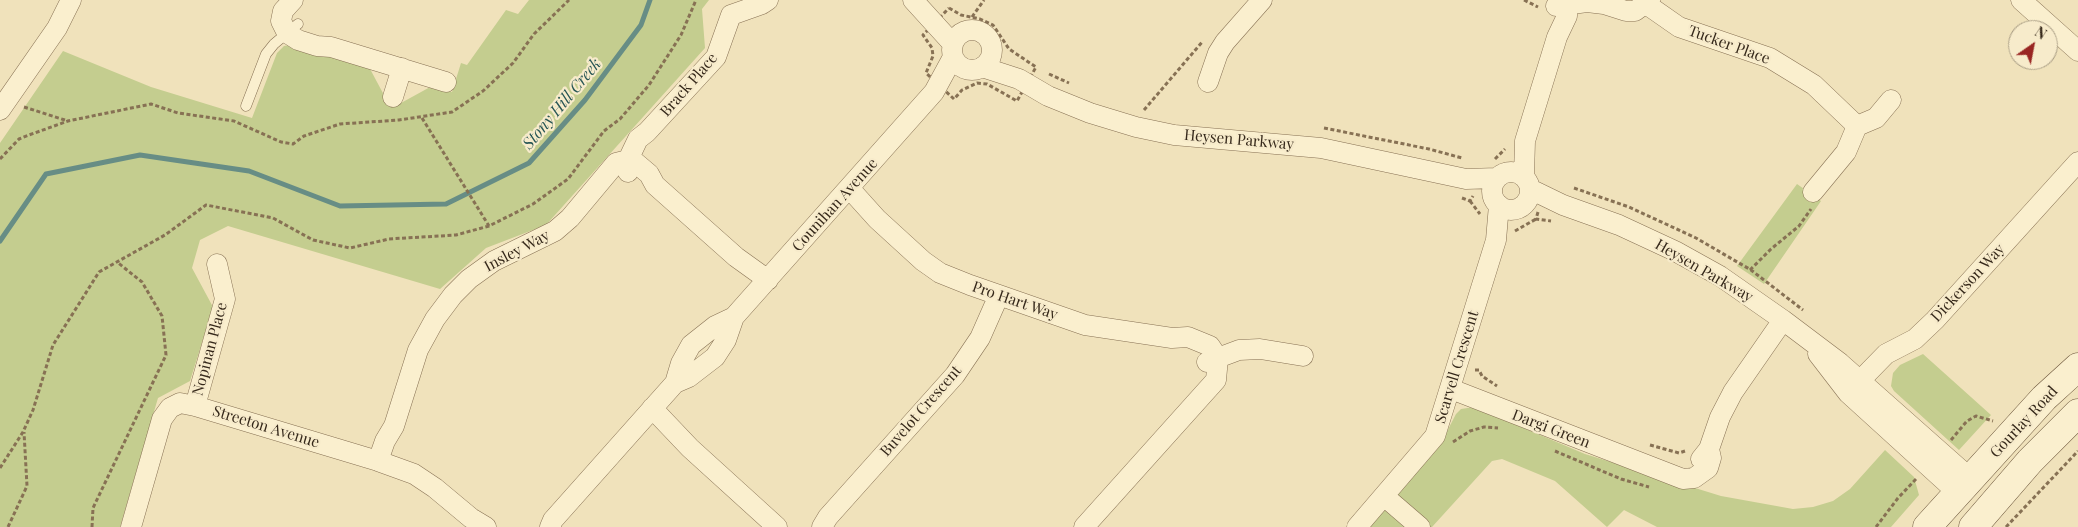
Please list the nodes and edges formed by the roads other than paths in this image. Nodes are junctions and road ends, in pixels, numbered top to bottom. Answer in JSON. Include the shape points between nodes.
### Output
{"nodes":[{"id":1,"x":71,"y":0,"type":"edge"},
{"id":2,"x":295,"y":0,"type":"edge"},
{"id":3,"x":768,"y":0,"type":"edge"},
{"id":4,"x":1262,"y":0,"type":"edge"},
{"id":5,"x":2021,"y":0,"type":"edge"},
{"id":6,"x":1648,"y":2,"type":"edge"},
{"id":7,"x":1561,"y":3,"type":"edge"},
{"id":8,"x":919,"y":6,"type":"edge"},
{"id":9,"x":293,"y":28,"type":"junction"},
{"id":10,"x":961,"y":37,"type":"junction"},
{"id":11,"x":2078,"y":51,"type":"edge"},
{"id":12,"x":981,"y":63,"type":"junction"},
{"id":13,"x":402,"y":68,"type":"junction"},
{"id":14,"x":446,"y":82,"type":"dead end"},
{"id":15,"x":1208,"y":82,"type":"dead end"},
{"id":16,"x":934,"y":92,"type":"junction"},
{"id":17,"x":393,"y":97,"type":"dead end"},
{"id":18,"x":1891,"y":100,"type":"dead end"},
{"id":19,"x":4,"y":105,"type":"edge"},
{"id":20,"x":246,"y":106,"type":"dead end"},
{"id":21,"x":1857,"y":126,"type":"junction"},
{"id":22,"x":2078,"y":162,"type":"edge"},
{"id":23,"x":630,"y":165,"type":"junction"},
{"id":24,"x":1511,"y":191,"type":"junction"},
{"id":25,"x":1813,"y":192,"type":"road end"},
{"id":26,"x":847,"y":193,"type":"junction"},
{"id":27,"x":217,"y":264,"type":"dead end"},
{"id":28,"x":765,"y":283,"type":"junction"},
{"id":29,"x":998,"y":295,"type":"junction"},
{"id":30,"x":1783,"y":320,"type":"junction"},
{"id":31,"x":1303,"y":356,"type":"dead end"},
{"id":32,"x":1212,"y":360,"type":"junction"},
{"id":33,"x":2078,"y":367,"type":"edge"},
{"id":34,"x":1854,"y":387,"type":"junction"},
{"id":35,"x":1451,"y":389,"type":"junction"},
{"id":36,"x":195,"y":406,"type":"junction"},
{"id":37,"x":649,"y":412,"type":"junction"},
{"id":38,"x":2078,"y":413,"type":"edge"},
{"id":39,"x":383,"y":462,"type":"junction"},
{"id":40,"x":1964,"y":486,"type":"junction"},
{"id":41,"x":1384,"y":496,"type":"junction"},
{"id":42,"x":1989,"y":522,"type":"edge"},
{"id":43,"x":478,"y":524,"type":"edge"},
{"id":44,"x":777,"y":524,"type":"edge"},
{"id":45,"x":822,"y":524,"type":"edge"},
{"id":46,"x":548,"y":525,"type":"edge"},
{"id":47,"x":1091,"y":525,"type":"edge"},
{"id":48,"x":131,"y":527,"type":"edge"},
{"id":49,"x":1357,"y":527,"type":"edge"},
{"id":50,"x":1420,"y":527,"type":"edge"},
{"id":51,"x":1927,"y":527,"type":"edge"}],
"edges":[{"from":1,"to":19,"type":"street","via":[[57,28]]},
{"from":2,"to":9,"type":"street"},
{"from":3,"to":23,"type":"street","name":"Brack Place","via":[[731,15],[716,58],[647,132]]},
{"from":4,"to":15,"type":"street","via":[[1225,42]]},
{"from":5,"to":11,"type":"street"},
{"from":6,"to":7,"type":"street","via":[[1626,11],[1604,4]]},
{"from":6,"to":21,"type":"street","name":"Tucker Place","via":[[1679,27],[1770,58],[1814,85]]},
{"from":7,"to":24,"type":"street","name":"Scarvell Crescent","via":[[1557,37]]},
{"from":8,"to":10,"type":"street"},
{"from":9,"to":13,"type":"street","via":[[331,47]]},
{"from":9,"to":20,"type":"lane","via":[[266,54]]},
{"from":10,"to":12,"type":"street","via":[[959,65]]},
{"from":10,"to":12,"type":"street","via":[[973,30],[988,39]]},
{"from":10,"to":16,"type":"street","name":"Counihan Avenue"},
{"from":12,"to":16,"type":"street","name":"Counihan Avenue"},
{"from":12,"to":24,"type":"street","name":"Heysen Parkway","via":[[1048,96],[1139,128],[1321,148]]},
{"from":13,"to":14,"type":"street"},
{"from":13,"to":17,"type":"street"},
{"from":16,"to":26,"type":"street","name":"Counihan Avenue"},
{"from":18,"to":21,"type":"street","via":[[1876,118]]},
{"from":21,"to":25,"type":"street","via":[[1846,152]]},
{"from":22,"to":34,"type":"street","name":"Dickerson Way","via":[[1935,320],[1915,339],[1886,354]]},
{"from":23,"to":28,"type":"street"},
{"from":23,"to":39,"type":"street","name":"Insley Way","via":[[597,189],[555,231],[494,260],[452,296],[418,350],[394,426],[385,441]]},
{"from":24,"to":30,"type":"street","name":"Heysen Parkway","via":[[1619,225],[1675,251],[1738,288]]},
{"from":24,"to":35,"type":"street","name":"Scarvell Crescent"},
{"from":26,"to":28,"type":"street","name":"Counihan Avenue"},
{"from":26,"to":29,"type":"street","name":"Pro Hart Way","via":[[940,273]]},
{"from":27,"to":36,"type":"street","name":"Nopinan Place","via":[[225,299]]},
{"from":28,"to":37,"type":"street","name":"Counihan Avenue","via":[[734,317],[715,358],[696,373],[675,383]]},
{"from":29,"to":32,"type":"street","name":"Pro Hart Way","via":[[1085,325],[1200,340],[1210,346]]},
{"from":29,"to":45,"type":"street","name":"Buvelot Crescent","via":[[980,338],[955,375]]},
{"from":30,"to":34,"type":"street","name":"Heysen Parkway","via":[[1809,341],[1834,377]]},
{"from":30,"to":35,"type":"street","name":"Dargi Green","via":[[1733,392],[1709,449],[1692,468],[1652,466],[1568,437]]},
{"from":31,"to":32,"type":"street","via":[[1260,349],[1239,350]]},
{"from":32,"to":47,"type":"street","via":[[1201,395]]},
{"from":33,"to":40,"type":"main road","name":"Gourlay Road","via":[[2044,398]]},
{"from":34,"to":40,"type":"street","name":"Heysen Parkway"},
{"from":35,"to":41,"type":"street","name":"Scarvell Crescent","via":[[1435,436]]},
{"from":36,"to":39,"type":"street","name":"Streeton Avenue"},
{"from":36,"to":48,"type":"street","name":"Streeton Avenue","via":[[180,403],[170,408],[162,419]]},
{"from":37,"to":44,"type":"street"},
{"from":37,"to":46,"type":"street","name":"Counihan Avenue"},
{"from":38,"to":42,"type":"main road","name":"Gourlay Road","via":[[2030,460]]},
{"from":39,"to":43,"type":"street","name":"Streeton Avenue","via":[[421,479]]},
{"from":40,"to":42,"type":"main road","name":"Heysen Parkway"},
{"from":40,"to":51,"type":"main road","name":"Gourlay Road"},
{"from":41,"to":49,"type":"street","name":"Scarvell Crescent"},
{"from":41,"to":50,"type":"street"}]}
